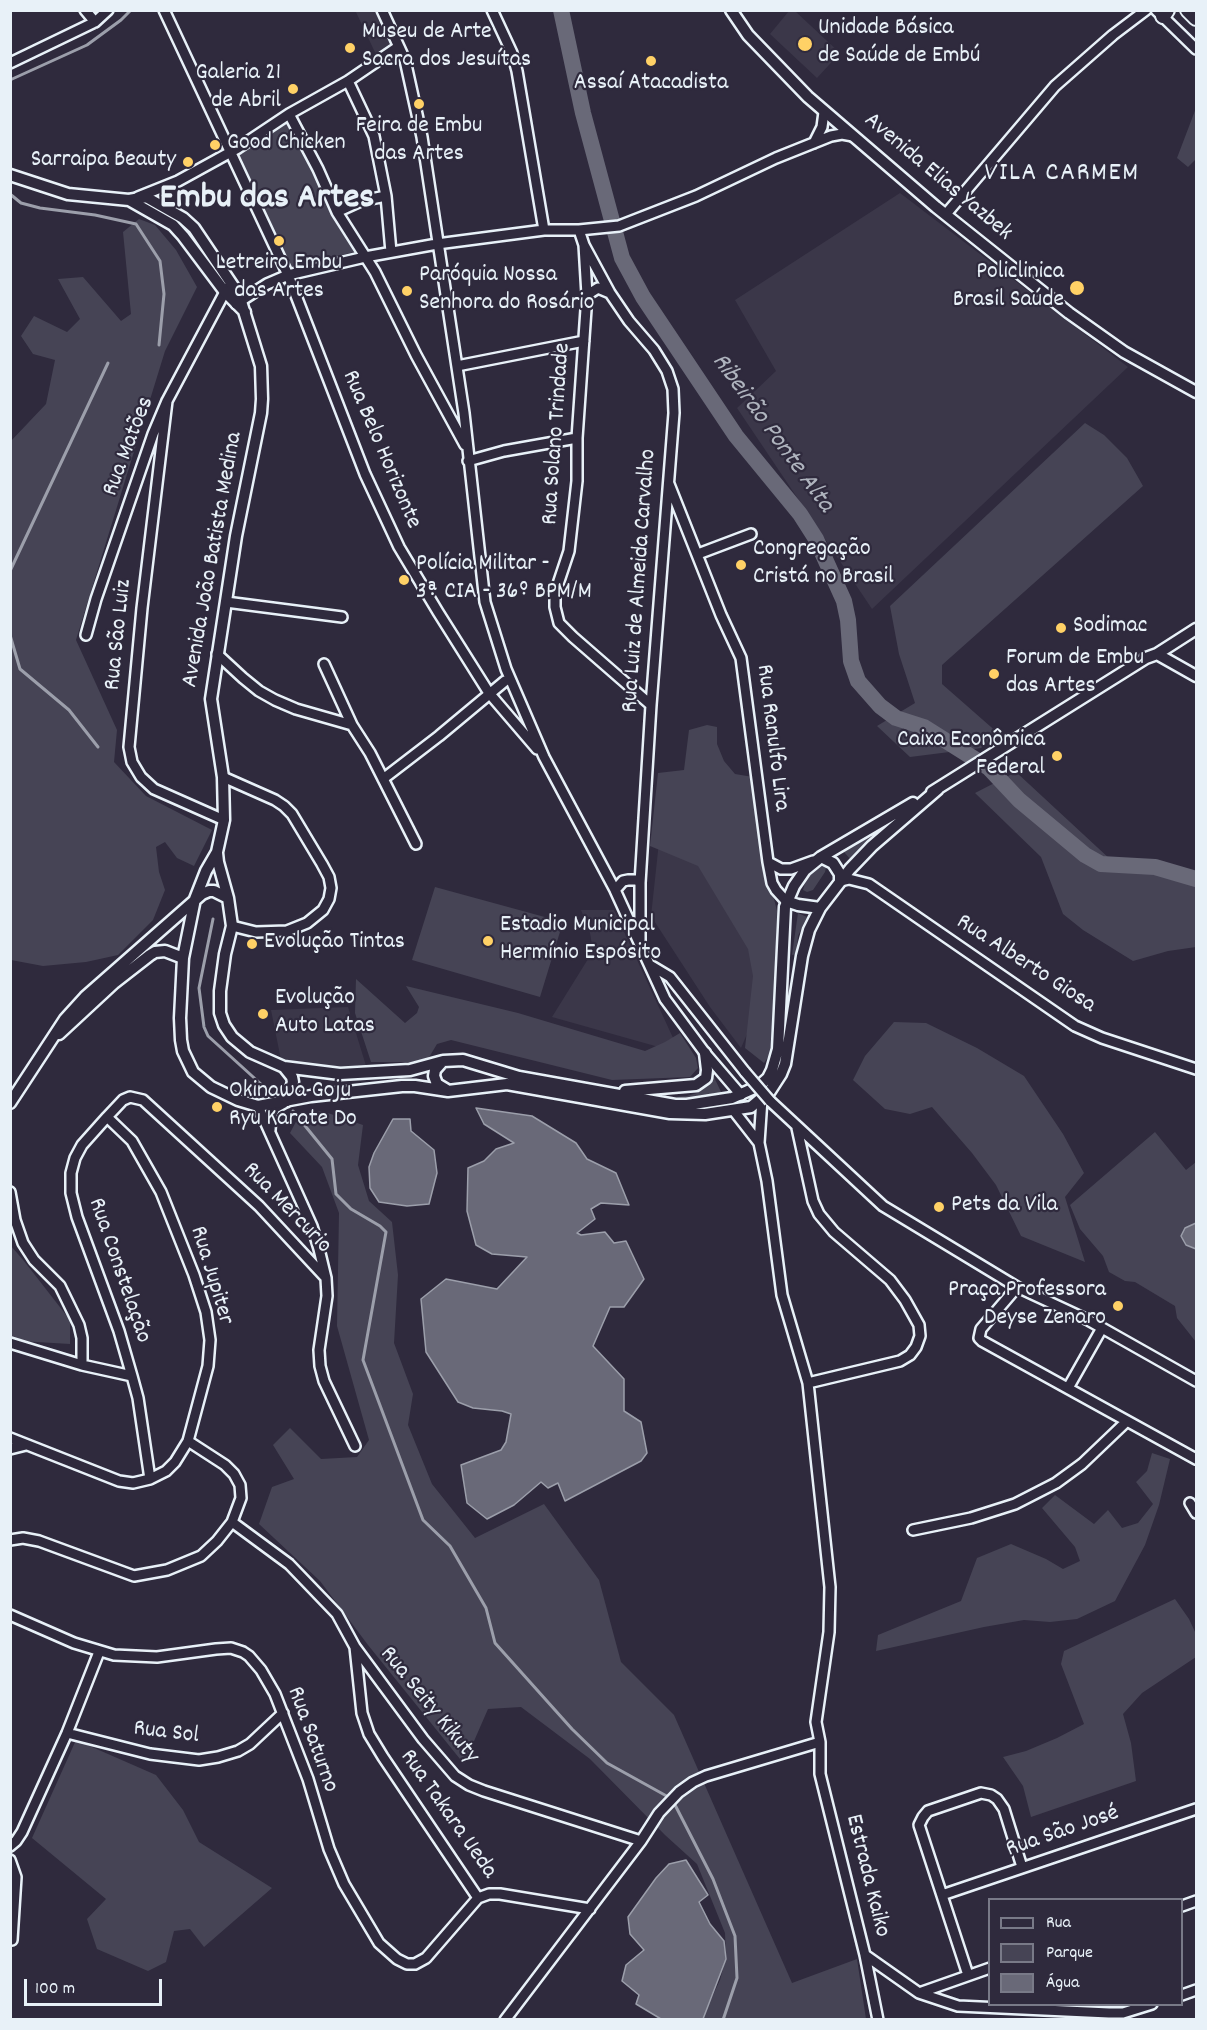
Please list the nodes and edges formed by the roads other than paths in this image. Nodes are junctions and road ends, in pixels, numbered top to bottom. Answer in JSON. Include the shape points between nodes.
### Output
{"nodes":[{"id":1,"x":85,"y":10,"type":"edge"},
{"id":2,"x":108,"y":10,"type":"edge"},
{"id":3,"x":382,"y":10,"type":"edge"},
{"id":4,"x":492,"y":10,"type":"edge"},
{"id":5,"x":731,"y":10,"type":"edge"},
{"id":6,"x":1146,"y":10,"type":"edge"},
{"id":7,"x":1188,"y":10,"type":"edge"},
{"id":8,"x":1162,"y":12,"type":"edge"},
{"id":9,"x":165,"y":13,"type":"edge"},
{"id":10,"x":1197,"y":18,"type":"edge"},
{"id":11,"x":95,"y":22,"type":"junction"},
{"id":12,"x":398,"y":47,"type":"junction"},
{"id":13,"x":1197,"y":49,"type":"edge"},
{"id":14,"x":10,"y":63,"type":"edge"},
{"id":15,"x":348,"y":81,"type":"junction"},
{"id":16,"x":824,"y":112,"type":"junction"},
{"id":17,"x":289,"y":114,"type":"junction"},
{"id":18,"x":853,"y":136,"type":"junction"},
{"id":19,"x":814,"y":143,"type":"junction"},
{"id":20,"x":230,"y":152,"type":"junction"},
{"id":21,"x":10,"y":175,"type":"edge"},
{"id":22,"x":386,"y":196,"type":"junction"},
{"id":23,"x":133,"y":198,"type":"junction"},
{"id":24,"x":337,"y":212,"type":"junction"},
{"id":25,"x":946,"y":214,"type":"junction"},
{"id":26,"x":544,"y":230,"type":"junction"},
{"id":27,"x":579,"y":230,"type":"junction"},
{"id":28,"x":437,"y":244,"type":"junction"},
{"id":29,"x":584,"y":245,"type":"junction"},
{"id":30,"x":390,"y":252,"type":"junction"},
{"id":31,"x":365,"y":257,"type":"junction"},
{"id":32,"x":288,"y":275,"type":"junction"},
{"id":33,"x":610,"y":293,"type":"junction"},
{"id":34,"x":587,"y":295,"type":"junction"},
{"id":35,"x":240,"y":300,"type":"junction"},
{"id":36,"x":584,"y":341,"type":"junction"},
{"id":37,"x":458,"y":366,"type":"junction"},
{"id":38,"x":1197,"y":392,"type":"edge"},
{"id":39,"x":167,"y":401,"type":"junction"},
{"id":40,"x":577,"y":438,"type":"junction"},
{"id":41,"x":468,"y":450,"type":"junction"},
{"id":42,"x":468,"y":460,"type":"junction"},
{"id":43,"x":668,"y":482,"type":"junction"},
{"id":44,"x":751,"y":534,"type":"dead end"},
{"id":45,"x":698,"y":554,"type":"junction"},
{"id":46,"x":226,"y":602,"type":"junction"},
{"id":47,"x":342,"y":617,"type":"dead end"},
{"id":48,"x":1197,"y":629,"type":"edge"},
{"id":49,"x":86,"y":634,"type":"dead end"},
{"id":50,"x":1176,"y":642,"type":"junction"},
{"id":51,"x":217,"y":654,"type":"junction"},
{"id":52,"x":1157,"y":654,"type":"junction"},
{"id":53,"x":324,"y":664,"type":"dead end"},
{"id":54,"x":1178,"y":665,"type":"junction"},
{"id":55,"x":506,"y":669,"type":"junction"},
{"id":56,"x":1197,"y":676,"type":"edge"},
{"id":57,"x":505,"y":681,"type":"junction"},
{"id":58,"x":515,"y":686,"type":"junction"},
{"id":59,"x":489,"y":693,"type":"junction"},
{"id":60,"x":522,"y":705,"type":"junction"},
{"id":61,"x":651,"y":705,"type":"junction"},
{"id":62,"x":508,"y":714,"type":"junction"},
{"id":63,"x":352,"y":725,"type":"junction"},
{"id":64,"x":544,"y":757,"type":"junction"},
{"id":65,"x":224,"y":777,"type":"junction"},
{"id":66,"x":383,"y":779,"type":"junction"},
{"id":67,"x":938,"y":789,"type":"junction"},
{"id":68,"x":224,"y":820,"type":"junction"},
{"id":69,"x":417,"y":844,"type":"dead end"},
{"id":70,"x":217,"y":852,"type":"junction"},
{"id":71,"x":821,"y":857,"type":"junction"},
{"id":72,"x":768,"y":862,"type":"junction"},
{"id":73,"x":840,"y":881,"type":"junction"},
{"id":74,"x":640,"y":883,"type":"junction"},
{"id":75,"x":615,"y":890,"type":"junction"},
{"id":76,"x":228,"y":898,"type":"junction"},
{"id":77,"x":195,"y":899,"type":"junction"},
{"id":78,"x":786,"y":901,"type":"junction"},
{"id":79,"x":622,"y":904,"type":"junction"},
{"id":80,"x":641,"y":905,"type":"junction"},
{"id":81,"x":819,"y":908,"type":"junction"},
{"id":82,"x":232,"y":926,"type":"junction"},
{"id":83,"x":640,"y":945,"type":"junction"},
{"id":84,"x":183,"y":958,"type":"junction"},
{"id":85,"x":650,"y":965,"type":"junction"},
{"id":86,"x":670,"y":977,"type":"junction"},
{"id":87,"x":665,"y":999,"type":"junction"},
{"id":88,"x":52,"y":1040,"type":"junction"},
{"id":89,"x":705,"y":1053,"type":"junction"},
{"id":90,"x":443,"y":1061,"type":"junction"},
{"id":91,"x":284,"y":1067,"type":"junction"},
{"id":92,"x":1197,"y":1069,"type":"edge"},
{"id":93,"x":448,"y":1091,"type":"junction"},
{"id":94,"x":610,"y":1093,"type":"junction"},
{"id":95,"x":741,"y":1095,"type":"junction"},
{"id":96,"x":766,"y":1100,"type":"junction"},
{"id":97,"x":287,"y":1101,"type":"junction"},
{"id":98,"x":10,"y":1103,"type":"edge"},
{"id":99,"x":258,"y":1106,"type":"junction"},
{"id":100,"x":734,"y":1111,"type":"junction"},
{"id":101,"x":106,"y":1117,"type":"junction"},
{"id":102,"x":797,"y":1127,"type":"junction"},
{"id":103,"x":270,"y":1133,"type":"junction"},
{"id":104,"x":759,"y":1143,"type":"junction"},
{"id":105,"x":10,"y":1192,"type":"edge"},
{"id":106,"x":326,"y":1278,"type":"junction"},
{"id":107,"x":1017,"y":1287,"type":"junction"},
{"id":108,"x":1102,"y":1328,"type":"junction"},
{"id":109,"x":10,"y":1343,"type":"edge"},
{"id":110,"x":82,"y":1365,"type":"junction"},
{"id":111,"x":132,"y":1376,"type":"junction"},
{"id":112,"x":1197,"y":1381,"type":"edge"},
{"id":113,"x":808,"y":1383,"type":"junction"},
{"id":114,"x":1068,"y":1388,"type":"junction"},
{"id":115,"x":1126,"y":1422,"type":"junction"},
{"id":116,"x":10,"y":1438,"type":"edge"},
{"id":117,"x":188,"y":1441,"type":"junction"},
{"id":118,"x":26,"y":1445,"type":"junction"},
{"id":119,"x":355,"y":1446,"type":"dead end"},
{"id":120,"x":10,"y":1449,"type":"edge"},
{"id":121,"x":1197,"y":1459,"type":"edge"},
{"id":122,"x":150,"y":1479,"type":"junction"},
{"id":123,"x":1190,"y":1503,"type":"dead end"},
{"id":124,"x":1197,"y":1513,"type":"edge"},
{"id":125,"x":232,"y":1522,"type":"junction"},
{"id":126,"x":913,"y":1530,"type":"dead end"},
{"id":127,"x":10,"y":1540,"type":"edge"},
{"id":128,"x":10,"y":1615,"type":"edge"},
{"id":129,"x":355,"y":1647,"type":"junction"},
{"id":130,"x":99,"y":1652,"type":"junction"},
{"id":131,"x":283,"y":1713,"type":"junction"},
{"id":132,"x":67,"y":1733,"type":"junction"},
{"id":133,"x":820,"y":1742,"type":"junction"},
{"id":134,"x":1197,"y":1809,"type":"edge"},
{"id":135,"x":641,"y":1841,"type":"junction"},
{"id":136,"x":10,"y":1846,"type":"edge"},
{"id":137,"x":10,"y":1860,"type":"edge"},
{"id":138,"x":1022,"y":1867,"type":"junction"},
{"id":139,"x":942,"y":1895,"type":"junction"},
{"id":140,"x":478,"y":1898,"type":"junction"},
{"id":141,"x":590,"y":1909,"type":"junction"},
{"id":142,"x":12,"y":1940,"type":"dead end"},
{"id":143,"x":865,"y":1955,"type":"junction"},
{"id":144,"x":988,"y":1969,"type":"edge"},
{"id":145,"x":968,"y":1975,"type":"junction"},
{"id":146,"x":919,"y":1994,"type":"junction"},
{"id":147,"x":1146,"y":2006,"type":"edge"},
{"id":148,"x":505,"y":2019,"type":"edge"},
{"id":149,"x":878,"y":2019,"type":"edge"}],
"edges":[{"from":1,"to":11,"type":"street"},
{"from":2,"to":11,"type":"street"},
{"from":3,"to":12,"type":"street"},
{"from":4,"to":26,"type":"street","via":[[517,70]]},
{"from":5,"to":16,"type":"main road","name":"Avenida Elias Yazbek","via":[[769,59]]},
{"from":6,"to":25,"type":"street","via":[[1055,86]]},
{"from":7,"to":10,"type":"highway"},
{"from":8,"to":13,"type":"street"},
{"from":9,"to":20,"type":"street","name":"Rua Belo Horizonte"},
{"from":11,"to":14,"type":"street"},
{"from":12,"to":15,"type":"street"},
{"from":12,"to":28,"type":"street","via":[[405,60],[422,137]]},
{"from":15,"to":17,"type":"street"},
{"from":15,"to":22,"type":"street","via":[[374,136]]},
{"from":16,"to":18,"type":"main road","name":"Avenida Elias Yazbek"},
{"from":16,"to":19,"type":"street"},
{"from":17,"to":20,"type":"street"},
{"from":17,"to":24,"type":"street"},
{"from":18,"to":19,"type":"street","via":[[842,134]]},
{"from":18,"to":25,"type":"main road","name":"Avenida Elias Yazbek"},
{"from":19,"to":27,"type":"street","via":[[619,226]]},
{"from":20,"to":23,"type":"street","via":[[178,181]]},
{"from":20,"to":32,"type":"street","name":"Rua Belo Horizonte"},
{"from":21,"to":23,"type":"main road","via":[[68,194]]},
{"from":22,"to":24,"type":"street","via":[[361,201]]},
{"from":22,"to":30,"type":"street"},
{"from":23,"to":35,"type":"main road","via":[[173,225]]},
{"from":23,"to":35,"type":"main road","via":[[156,201],[194,228]]},
{"from":24,"to":31,"type":"street"},
{"from":25,"to":38,"type":"main road","name":"Avenida Elias Yazbek","via":[[1069,313],[1124,352]]},
{"from":26,"to":27,"type":"street"},
{"from":26,"to":28,"type":"street"},
{"from":27,"to":29,"type":"street","name":"Rua Solano Trindade"},
{"from":28,"to":30,"type":"street"},
{"from":28,"to":37,"type":"street"},
{"from":29,"to":33,"type":"street","name":"Rua Luiz de Almeida Carvalho"},
{"from":29,"to":34,"type":"street","name":"Rua Solano Trindade"},
{"from":30,"to":31,"type":"street"},
{"from":31,"to":32,"type":"street"},
{"from":31,"to":41,"type":"street"},
{"from":32,"to":35,"type":"street"},
{"from":32,"to":59,"type":"street","name":"Rua Belo Horizonte","via":[[365,474],[395,538]]},
{"from":33,"to":34,"type":"street","via":[[598,288]]},
{"from":33,"to":43,"type":"street","name":"Rua Luiz de Almeida Carvalho","via":[[654,350],[673,389]]},
{"from":34,"to":36,"type":"street","name":"Rua Solano Trindade"},
{"from":35,"to":39,"type":"street","name":"Rua Matões"},
{"from":35,"to":46,"type":"main road","name":"Avenida João Batista Medina","via":[[261,366],[262,399]]},
{"from":36,"to":37,"type":"street"},
{"from":36,"to":40,"type":"street","name":"Rua Solano Trindade"},
{"from":37,"to":41,"type":"street"},
{"from":39,"to":49,"type":"street","name":"Rua Matões","via":[[140,467]]},
{"from":39,"to":68,"type":"street","name":"Rua São Luiz","via":[[129,747],[132,762],[154,789]]},
{"from":40,"to":42,"type":"street"},
{"from":40,"to":61,"type":"street","name":"Rua Solano Trindade","via":[[574,517],[555,607],[560,622],[573,637]]},
{"from":41,"to":42,"type":"street"},
{"from":42,"to":55,"type":"street","via":[[485,602]]},
{"from":43,"to":45,"type":"street","name":"Rua Ranulfo Lira"},
{"from":43,"to":61,"type":"street","name":"Rua Luiz de Almeida Carvalho"},
{"from":44,"to":45,"type":"street"},
{"from":45,"to":72,"type":"street","name":"Rua Ranulfo Lira","via":[[741,658]]},
{"from":46,"to":47,"type":"street"},
{"from":46,"to":51,"type":"main road","name":"Avenida João Batista Medina"},
{"from":48,"to":50,"type":"main road"},
{"from":50,"to":52,"type":"main road"},
{"from":50,"to":54,"type":"main road","via":[[1174,657]]},
{"from":51,"to":63,"type":"street","via":[[251,685],[275,700]]},
{"from":51,"to":65,"type":"main road","name":"Avenida João Batista Medina","via":[[211,699]]},
{"from":52,"to":54,"type":"main road"},
{"from":52,"to":67,"type":"main road"},
{"from":53,"to":63,"type":"street"},
{"from":54,"to":56,"type":"main road"},
{"from":55,"to":57,"type":"street"},
{"from":55,"to":58,"type":"street"},
{"from":57,"to":58,"type":"street"},
{"from":57,"to":59,"type":"street"},
{"from":58,"to":60,"type":"street"},
{"from":59,"to":62,"type":"street","name":"Rua Belo Horizonte"},
{"from":59,"to":66,"type":"street"},
{"from":60,"to":62,"type":"street"},
{"from":60,"to":64,"type":"street"},
{"from":61,"to":74,"type":"street","name":"Rua Luiz de Almeida Carvalho"},
{"from":62,"to":64,"type":"street","name":"Rua Belo Horizonte"},
{"from":63,"to":66,"type":"street"},
{"from":64,"to":75,"type":"street"},
{"from":65,"to":68,"type":"main road","name":"Avenida João Batista Medina"},
{"from":65,"to":82,"type":"street","via":[[275,800],[292,814],[322,864],[331,888],[322,910],[307,923],[287,931],[256,932]]},
{"from":66,"to":69,"type":"street"},
{"from":67,"to":71,"type":"main road"},
{"from":67,"to":73,"type":"main road","via":[[872,846]]},
{"from":68,"to":70,"type":"main road","name":"Avenida João Batista Medina"},
{"from":70,"to":76,"type":"main road","name":"Avenida João Batista Medina"},
{"from":70,"to":77,"type":"main road","name":"Avenida João Batista Medina"},
{"from":71,"to":72,"type":"street","via":[[791,869]]},
{"from":71,"to":73,"type":"main road","via":[[833,863]]},
{"from":71,"to":78,"type":"main road","via":[[805,870]]},
{"from":72,"to":78,"type":"street","name":"Rua Ranulfo Lira","via":[[772,883]]},
{"from":73,"to":81,"type":"main road"},
{"from":73,"to":92,"type":"street","name":"Rua Alberto Giosa","via":[[869,884],[1075,1026]]},
{"from":74,"to":75,"type":"street","via":[[623,881]]},
{"from":74,"to":80,"type":"street","name":"Rua Luiz de Almeida Carvalho"},
{"from":75,"to":79,"type":"street"},
{"from":76,"to":77,"type":"main road","via":[[208,891]]},
{"from":76,"to":82,"type":"main road","name":"Avenida João Batista Medina"},
{"from":77,"to":84,"type":"main road","name":"Avenida João Batista Medina"},
{"from":77,"to":88,"type":"main road","name":"Avenida João Batista Medina","via":[[85,997]]},
{"from":78,"to":81,"type":"main road"},
{"from":78,"to":95,"type":"main road","via":[[777,1055],[768,1078]]},
{"from":79,"to":80,"type":"street","via":[[636,908]]},
{"from":79,"to":83,"type":"street"},
{"from":80,"to":83,"type":"street","name":"Rua Luiz de Almeida Carvalho"},
{"from":81,"to":96,"type":"main road","via":[[802,956],[785,1064]]},
{"from":82,"to":91,"type":"main road","via":[[220,991],[224,1025],[250,1052]]},
{"from":83,"to":85,"type":"street"},
{"from":84,"to":88,"type":"main road","name":"Avenida João Batista Medina","via":[[165,951],[150,955]]},
{"from":84,"to":99,"type":"main road","via":[[181,1040],[193,1072],[211,1087]]},
{"from":85,"to":86,"type":"street"},
{"from":85,"to":87,"type":"street"},
{"from":86,"to":87,"type":"street"},
{"from":86,"to":96,"type":"street","bridge":true},
{"from":87,"to":89,"type":"street"},
{"from":88,"to":98,"type":"main road","name":"Avenida João Batista Medina"},
{"from":89,"to":94,"type":"main road","via":[[706,1078],[696,1085]]},
{"from":89,"to":95,"type":"street"},
{"from":90,"to":91,"type":"main road","via":[[410,1070],[340,1074]]},
{"from":90,"to":93,"type":"main road","via":[[434,1076],[437,1084]]},
{"from":90,"to":94,"type":"main road","via":[[463,1060],[512,1076]]},
{"from":91,"to":97,"type":"main road","via":[[293,1082]]},
{"from":93,"to":97,"type":"main road","via":[[402,1086]]},
{"from":93,"to":100,"type":"main road","via":[[507,1084],[670,1113]]},
{"from":94,"to":95,"type":"main road","via":[[675,1105],[717,1102]]},
{"from":96,"to":100,"type":"main road"},
{"from":96,"to":102,"type":"street"},
{"from":96,"to":104,"type":"street"},
{"from":97,"to":99,"type":"main road"},
{"from":97,"to":103,"type":"street","via":[[275,1108]]},
{"from":99,"to":103,"type":"street"},
{"from":100,"to":104,"type":"street"},
{"from":101,"to":106,"type":"street","name":"Rua Mercurio","via":[[123,1100],[143,1100],[259,1206]]},
{"from":101,"to":111,"type":"street","name":"Rua Constelação","via":[[75,1158],[71,1193]]},
{"from":101,"to":117,"type":"street","name":"Rua Jupiter","via":[[132,1141],[161,1192],[206,1312],[208,1366]]},
{"from":102,"to":107,"type":"street","via":[[883,1206]]},
{"from":102,"to":113,"type":"street","via":[[819,1214],[890,1281],[905,1300],[920,1336],[910,1355],[900,1361]]},
{"from":103,"to":106,"type":"street","via":[[312,1226]]},
{"from":104,"to":113,"type":"street","name":"Estrada Kaiko","via":[[782,1295]]},
{"from":105,"to":110,"type":"street","via":[[23,1243],[60,1286],[79,1325]]},
{"from":106,"to":119,"type":"street","via":[[320,1366]]},
{"from":107,"to":108,"type":"street"},
{"from":107,"to":114,"type":"street","via":[[981,1329],[979,1338]]},
{"from":108,"to":112,"type":"street"},
{"from":108,"to":114,"type":"street"},
{"from":109,"to":110,"type":"street","name":"Rua Constelação"},
{"from":110,"to":111,"type":"street","name":"Rua Constelação"},
{"from":111,"to":122,"type":"street","name":"Rua Constelação"},
{"from":113,"to":133,"type":"street","name":"Estrada Kaiko","via":[[830,1587],[829,1632],[816,1722]]},
{"from":114,"to":115,"type":"street"},
{"from":115,"to":121,"type":"street"},
{"from":115,"to":126,"type":"street","via":[[1056,1483],[1016,1503],[971,1518]]},
{"from":116,"to":118,"type":"street","name":"Rua Jupiter"},
{"from":117,"to":122,"type":"street","name":"Rua Jupiter","via":[[175,1462]]},
{"from":117,"to":125,"type":"street","via":[[234,1474],[240,1485],[241,1498]]},
{"from":118,"to":120,"type":"street"},
{"from":118,"to":122,"type":"street","name":"Rua Jupiter","via":[[119,1481]]},
{"from":123,"to":124,"type":"street"},
{"from":125,"to":127,"type":"street","via":[[201,1556],[167,1570],[134,1576],[39,1541]]},
{"from":125,"to":129,"type":"street","name":"Rua Seity Kikuty","via":[[289,1564],[337,1614]]},
{"from":128,"to":130,"type":"street","name":"Rua Saturno"},
{"from":129,"to":135,"type":"street","name":"Rua Seity Kikuty","via":[[455,1776],[469,1785]]},
{"from":129,"to":140,"type":"street","name":"Rua Takara Ueda","via":[[361,1704],[369,1734]]},
{"from":130,"to":131,"type":"street","name":"Rua Saturno","via":[[157,1658],[216,1649],[238,1650],[261,1670]]},
{"from":130,"to":132,"type":"street"},
{"from":131,"to":132,"type":"street","name":"Rua Sol","via":[[238,1751],[199,1760],[141,1752]]},
{"from":131,"to":140,"type":"street","name":"Rua Saturno","via":[[336,1866],[367,1924],[388,1952],[407,1964],[421,1961]]},
{"from":132,"to":136,"type":"street","via":[[22,1832]]},
{"from":133,"to":135,"type":"street","via":[[693,1782],[667,1803]]},
{"from":133,"to":143,"type":"street","name":"Estrada Kaiko","via":[[820,1774]]},
{"from":134,"to":138,"type":"street","name":"Rua São José"},
{"from":135,"to":141,"type":"street"},
{"from":137,"to":142,"type":"street","via":[[16,1877]]},
{"from":138,"to":139,"type":"street","name":"Rua São José"},
{"from":138,"to":139,"type":"street","via":[[1004,1809],[991,1795],[981,1793],[928,1810],[919,1825]]},
{"from":139,"to":145,"type":"street"},
{"from":140,"to":141,"type":"street","name":"Rua Takara Ueda","via":[[493,1893]]},
{"from":141,"to":148,"type":"street"},
{"from":143,"to":146,"type":"street"},
{"from":143,"to":149,"type":"street","name":"Estrada Kaiko"},
{"from":144,"to":145,"type":"street"},
{"from":145,"to":146,"type":"street"},
{"from":146,"to":147,"type":"street","via":[[958,2006],[1123,2013]]}]}
